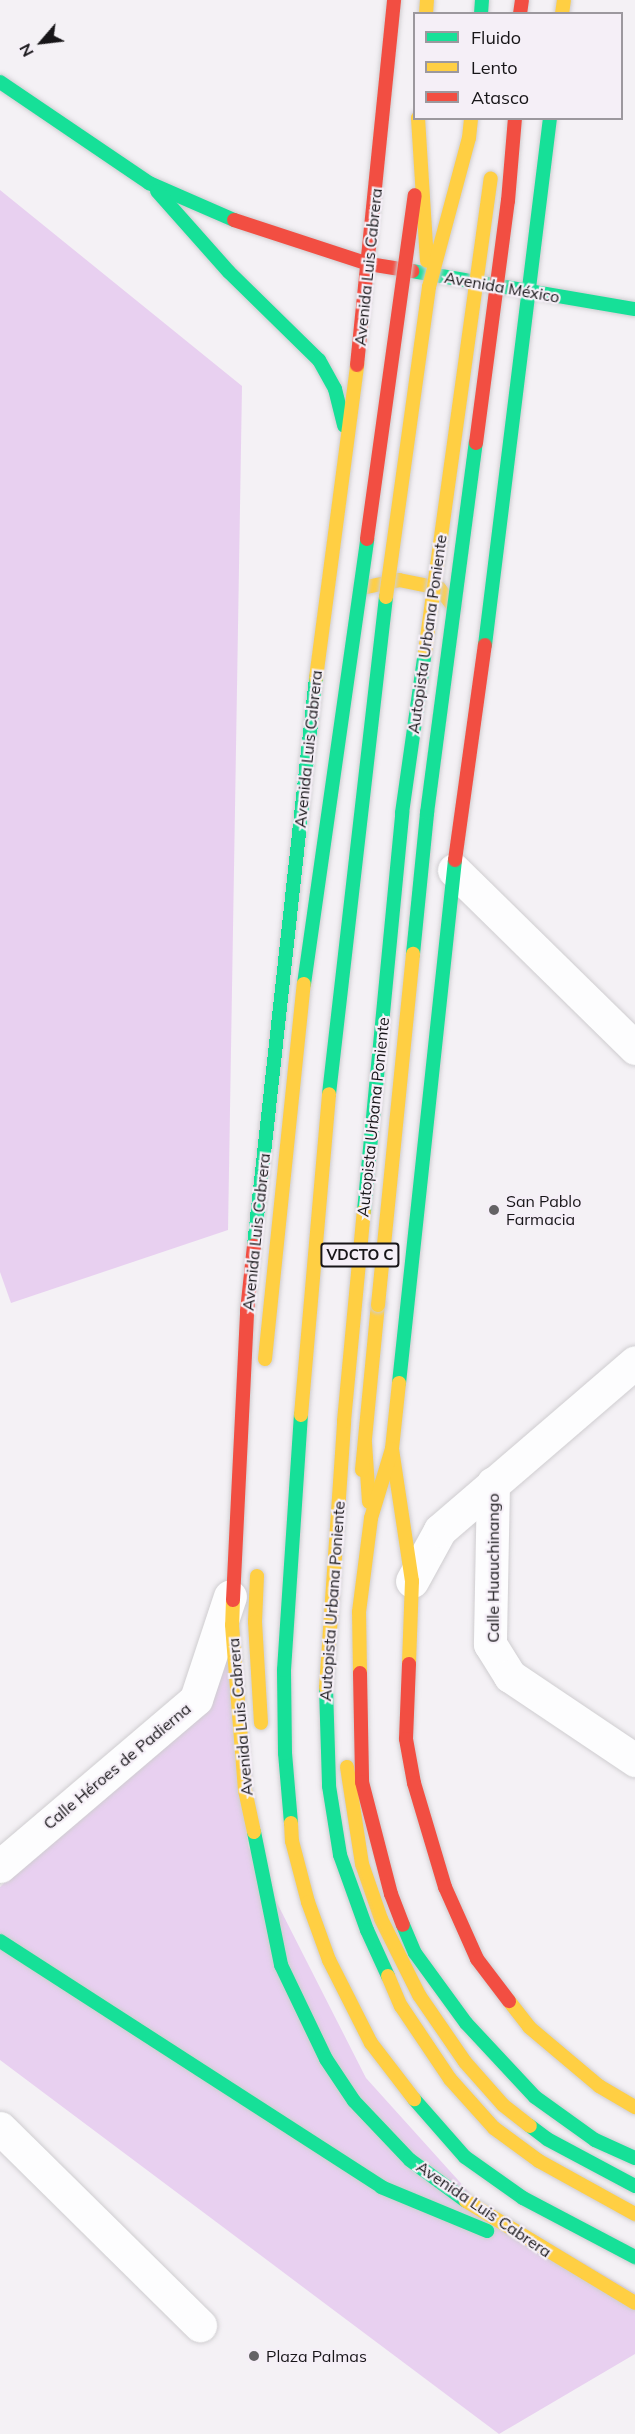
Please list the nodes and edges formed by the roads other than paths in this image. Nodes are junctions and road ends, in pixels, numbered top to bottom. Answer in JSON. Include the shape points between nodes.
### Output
{"nodes":[{"id":1,"x":394,"y":0,"type":"edge"},
{"id":2,"x":0,"y":82,"type":"edge"},
{"id":3,"x":418,"y":120,"type":"edge"},
{"id":4,"x":426,"y":120,"type":"edge"},
{"id":5,"x":471,"y":120,"type":"edge"},
{"id":6,"x":515,"y":120,"type":"edge"},
{"id":7,"x":550,"y":120,"type":"edge"},
{"id":8,"x":492,"y":174,"type":"dead end"},
{"id":9,"x":149,"y":183,"type":"junction"},
{"id":10,"x":369,"y":264,"type":"junction"},
{"id":11,"x":429,"y":287,"type":"junction"},
{"id":12,"x":531,"y":292,"type":"junction"},
{"id":13,"x":635,"y":309,"type":"edge"},
{"id":14,"x":348,"y":446,"type":"junction"},
{"id":15,"x":322,"y":620,"type":"junction"},
{"id":16,"x":480,"y":670,"type":"junction"},
{"id":17,"x":454,"y":870,"type":"junction"},
{"id":18,"x":635,"y":1048,"type":"edge"},
{"id":19,"x":635,"y":1362,"type":"edge"},
{"id":20,"x":265,"y":1365,"type":"dead end"},
{"id":21,"x":365,"y":1443,"type":"junction"},
{"id":22,"x":392,"y":1449,"type":"junction"},
{"id":23,"x":493,"y":1484,"type":"junction"},
{"id":24,"x":370,"y":1518,"type":"junction"},
{"id":25,"x":246,"y":1573,"type":"junction"},
{"id":26,"x":412,"y":1581,"type":"junction"},
{"id":27,"x":345,"y":1672,"type":"dead end"},
{"id":28,"x":262,"y":1740,"type":"dead end"},
{"id":29,"x":346,"y":1751,"type":"dead end"},
{"id":30,"x":635,"y":1760,"type":"edge"},
{"id":31,"x":266,"y":1821,"type":"dead end"},
{"id":32,"x":0,"y":1866,"type":"edge"},
{"id":33,"x":269,"y":1915,"type":"junction"},
{"id":34,"x":0,"y":1941,"type":"edge"},
{"id":35,"x":635,"y":2107,"type":"edge"},
{"id":36,"x":0,"y":2128,"type":"edge"},
{"id":37,"x":635,"y":2158,"type":"edge"},
{"id":38,"x":635,"y":2186,"type":"edge"},
{"id":39,"x":635,"y":2214,"type":"edge"},
{"id":40,"x":635,"y":2257,"type":"edge"},
{"id":41,"x":568,"y":2264,"type":"junction"},
{"id":42,"x":635,"y":2303,"type":"edge"},
{"id":43,"x":200,"y":2325,"type":"dead end"}],
"edges":[{"from":1,"to":10,"type":"main road","name":"Avenida Luis Cabrera"},
{"from":2,"to":9,"type":"main road"},
{"from":3,"to":11,"type":"main road","bridge":true},
{"from":4,"to":20,"type":"main road","bridge":true,"via":[[296,1044]]},
{"from":5,"to":11,"type":"main road","bridge":true},
{"from":6,"to":21,"type":"main road","bridge":true,"via":[[505,224],[427,813]]},
{"from":7,"to":12,"type":"main road"},
{"from":8,"to":39,"type":"main road","name":"Autopista Urbana Poniente","number":"VDCTO C","bridge":true,"via":[[401,825],[344,1420],[326,1707],[329,1786],[340,1855],[366,1930],[401,2006],[450,2079],[494,2128],[539,2161]]},
{"from":9,"to":10,"type":"main road","name":"Avenida México","via":[[254,228]]},
{"from":9,"to":14,"type":"main road","via":[[229,272],[319,360],[335,389]]},
{"from":10,"to":12,"type":"main road","name":"Avenida México"},
{"from":10,"to":14,"type":"main road","name":"Avenida Luis Cabrera"},
{"from":11,"to":40,"type":"main road","number":"VDCTO C","bridge":true,"via":[[385,605],[333,1045],[308,1323],[284,1670],[292,1841],[329,1960],[371,2043],[420,2108],[465,2157],[523,2198]]},
{"from":12,"to":13,"type":"main road","name":"Avenida México"},
{"from":12,"to":16,"type":"main road"},
{"from":14,"to":15,"type":"main road","name":"Avenida Luis Cabrera"},
{"from":15,"to":16,"type":"main road","via":[[366,585],[399,580],[439,588],[464,619]]},
{"from":15,"to":25,"type":"main road","name":"Avenida Luis Cabrera","via":[[248,1311]]},
{"from":16,"to":17,"type":"main road"},
{"from":17,"to":18,"type":"street"},
{"from":17,"to":22,"type":"main road"},
{"from":19,"to":23,"type":"street","name":"Calle Huauchinango"},
{"from":21,"to":24,"type":"main road"},
{"from":21,"to":27,"type":"main road"},
{"from":22,"to":24,"type":"main road"},
{"from":22,"to":26,"type":"main road"},
{"from":23,"to":26,"type":"street","name":"Calle Huauchinango","via":[[440,1530]]},
{"from":23,"to":30,"type":"street","name":"Calle Huauchinango","via":[[490,1644],[510,1676]]},
{"from":24,"to":37,"type":"main road","via":[[359,1612],[362,1782],[391,1894],[415,1953],[466,2023],[535,2097],[594,2140]]},
{"from":25,"to":28,"type":"main road","via":[[255,1622]]},
{"from":25,"to":32,"type":"street","name":"Calle Héroes de Padierna","via":[[196,1699]]},
{"from":25,"to":33,"type":"main road","name":"Avenida Luis Cabrera","via":[[233,1634],[245,1790]]},
{"from":26,"to":35,"type":"main road","via":[[406,1739],[414,1783],[445,1887],[477,1959],[529,2027],[599,2086]]},
{"from":29,"to":38,"type":"main road","via":[[362,1864],[381,1919],[419,1995],[465,2062],[503,2105],[547,2139]]},
{"from":31,"to":33,"type":"main road"},
{"from":33,"to":41,"type":"main road","name":"Avenida Luis Cabrera","via":[[281,1965],[326,2059],[354,2101],[410,2160],[479,2210]]},
{"from":34,"to":41,"type":"main road","via":[[381,2187]]},
{"from":36,"to":43,"type":"street"},
{"from":41,"to":42,"type":"main road","name":"Avenida Luis Cabrera"}]}
